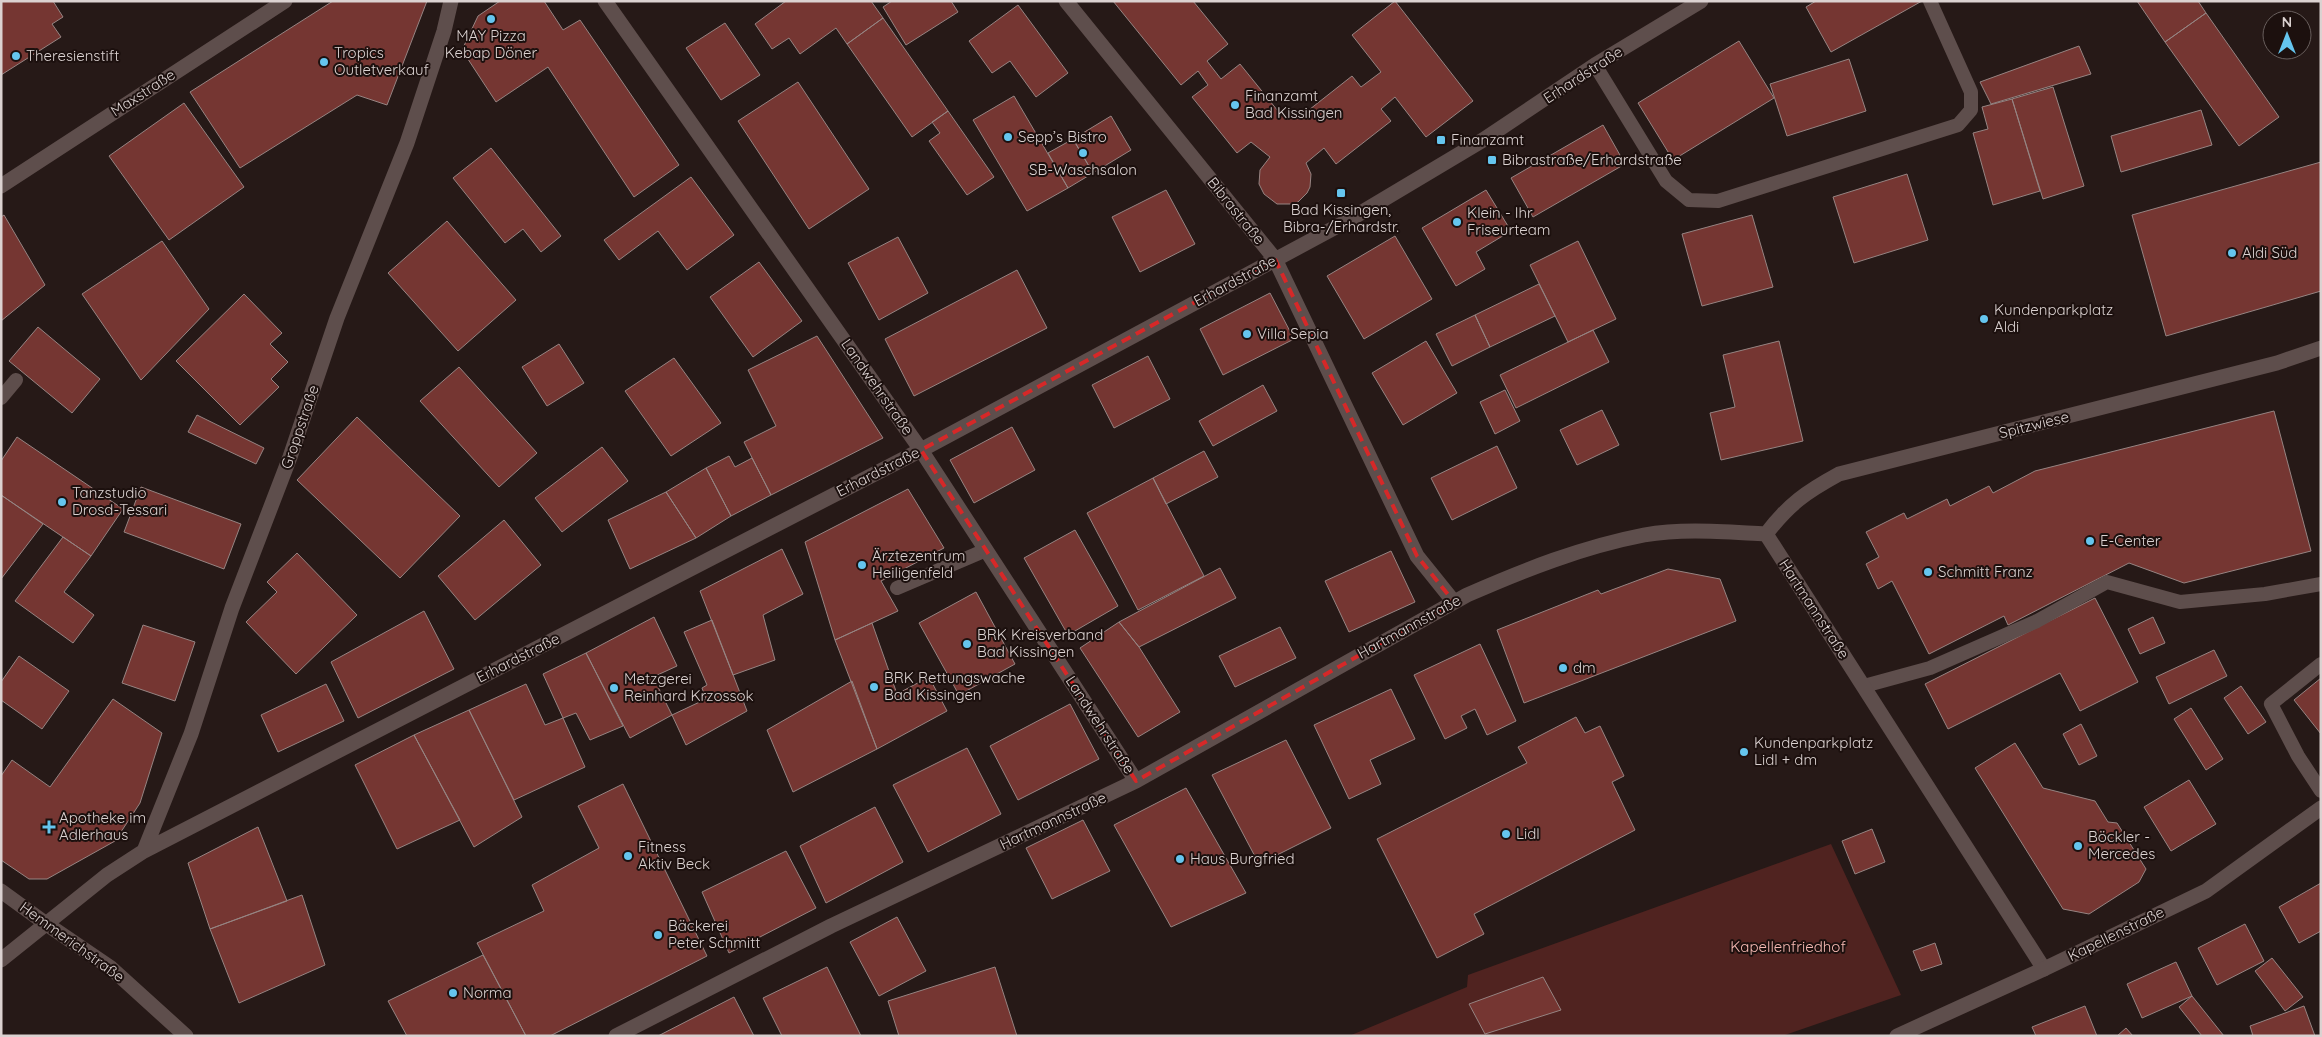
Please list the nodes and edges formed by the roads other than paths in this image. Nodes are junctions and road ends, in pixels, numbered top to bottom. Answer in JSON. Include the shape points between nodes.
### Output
{"nodes":[{"id":1,"x":285,"y":1,"type":"edge"},
{"id":2,"x":450,"y":1,"type":"edge"},
{"id":3,"x":605,"y":1,"type":"edge"},
{"id":4,"x":1066,"y":1,"type":"edge"},
{"id":5,"x":1701,"y":1,"type":"edge"},
{"id":6,"x":1930,"y":1,"type":"edge"},
{"id":7,"x":1595,"y":65,"type":"junction"},
{"id":8,"x":1,"y":186,"type":"edge"},
{"id":9,"x":1275,"y":259,"type":"junction"},
{"id":10,"x":2321,"y":348,"type":"edge"},
{"id":11,"x":16,"y":380,"type":"dead end"},
{"id":12,"x":1,"y":398,"type":"edge"},
{"id":13,"x":921,"y":450,"type":"junction"},
{"id":14,"x":1766,"y":534,"type":"junction"},
{"id":15,"x":986,"y":550,"type":"junction"},
{"id":16,"x":2321,"y":584,"type":"edge"},
{"id":17,"x":898,"y":588,"type":"dead end"},
{"id":18,"x":1454,"y":602,"type":"junction"},
{"id":19,"x":2321,"y":664,"type":"edge"},
{"id":20,"x":1864,"y":686,"type":"junction"},
{"id":21,"x":1136,"y":781,"type":"junction"},
{"id":22,"x":2321,"y":791,"type":"edge"},
{"id":23,"x":2321,"y":808,"type":"edge"},
{"id":24,"x":144,"y":851,"type":"junction"},
{"id":25,"x":1,"y":891,"type":"edge"},
{"id":26,"x":44,"y":923,"type":"junction"},
{"id":27,"x":1,"y":960,"type":"edge"},
{"id":28,"x":2044,"y":969,"type":"junction"},
{"id":29,"x":186,"y":1036,"type":"edge"},
{"id":30,"x":616,"y":1036,"type":"edge"},
{"id":31,"x":1897,"y":1036,"type":"edge"}],
"edges":[{"from":1,"to":8,"type":"street","name":"Maxstraße"},
{"from":2,"to":24,"type":"street","name":"Groppstraße","via":[[444,31],[407,143],[337,318],[290,457],[232,608],[191,734]]},
{"from":3,"to":13,"type":"street","name":"Landwehrstraße"},
{"from":4,"to":9,"type":"street","name":"Bibrastraße"},
{"from":5,"to":7,"type":"street","name":"Erhardstraße"},
{"from":6,"to":7,"type":"lane","via":[[1971,92],[1971,110],[1958,125],[1718,201],[1689,200],[1666,182]]},
{"from":7,"to":9,"type":"street","name":"Erhardstraße","via":[[1483,140],[1349,220]]},
{"from":9,"to":13,"type":"street","name":"Erhardstraße"},
{"from":9,"to":18,"type":"street","name":"Bibrastraße","via":[[1417,556]]},
{"from":10,"to":14,"type":"street","name":"Spitzwiese","via":[[2277,363],[1839,474],[1784,510]]},
{"from":11,"to":12,"type":"lane"},
{"from":13,"to":15,"type":"street","name":"Landwehrstraße"},
{"from":13,"to":24,"type":"street","name":"Erhardstraße"},
{"from":14,"to":18,"type":"street","name":"Hartmannstraße","via":[[1704,530],[1645,535],[1603,544],[1506,578]]},
{"from":14,"to":20,"type":"street","name":"Hartmannstraße"},
{"from":15,"to":17,"type":"lane"},
{"from":15,"to":21,"type":"street","name":"Landwehrstraße"},
{"from":16,"to":20,"type":"lane","via":[[2265,594],[2180,602],[2107,582],[2037,621],[1930,668]]},
{"from":18,"to":21,"type":"street","name":"Hartmannstraße"},
{"from":19,"to":22,"type":"lane","via":[[2272,704],[2298,756]]},
{"from":20,"to":28,"type":"street","name":"Hartmannstraße"},
{"from":21,"to":30,"type":"street","name":"Hartmannstraße","via":[[831,926]]},
{"from":23,"to":28,"type":"street","name":"Kapellenstraße","via":[[2206,891]]},
{"from":24,"to":26,"type":"street","name":"Erhardstraße"},
{"from":25,"to":26,"type":"street","name":"Hemmerichstraße"},
{"from":26,"to":27,"type":"street","name":"Erhardstraße"},
{"from":26,"to":29,"type":"street","name":"Hemmerichstraße","via":[[111,968]]},
{"from":28,"to":31,"type":"street","name":"Kapellenstraße"}]}
